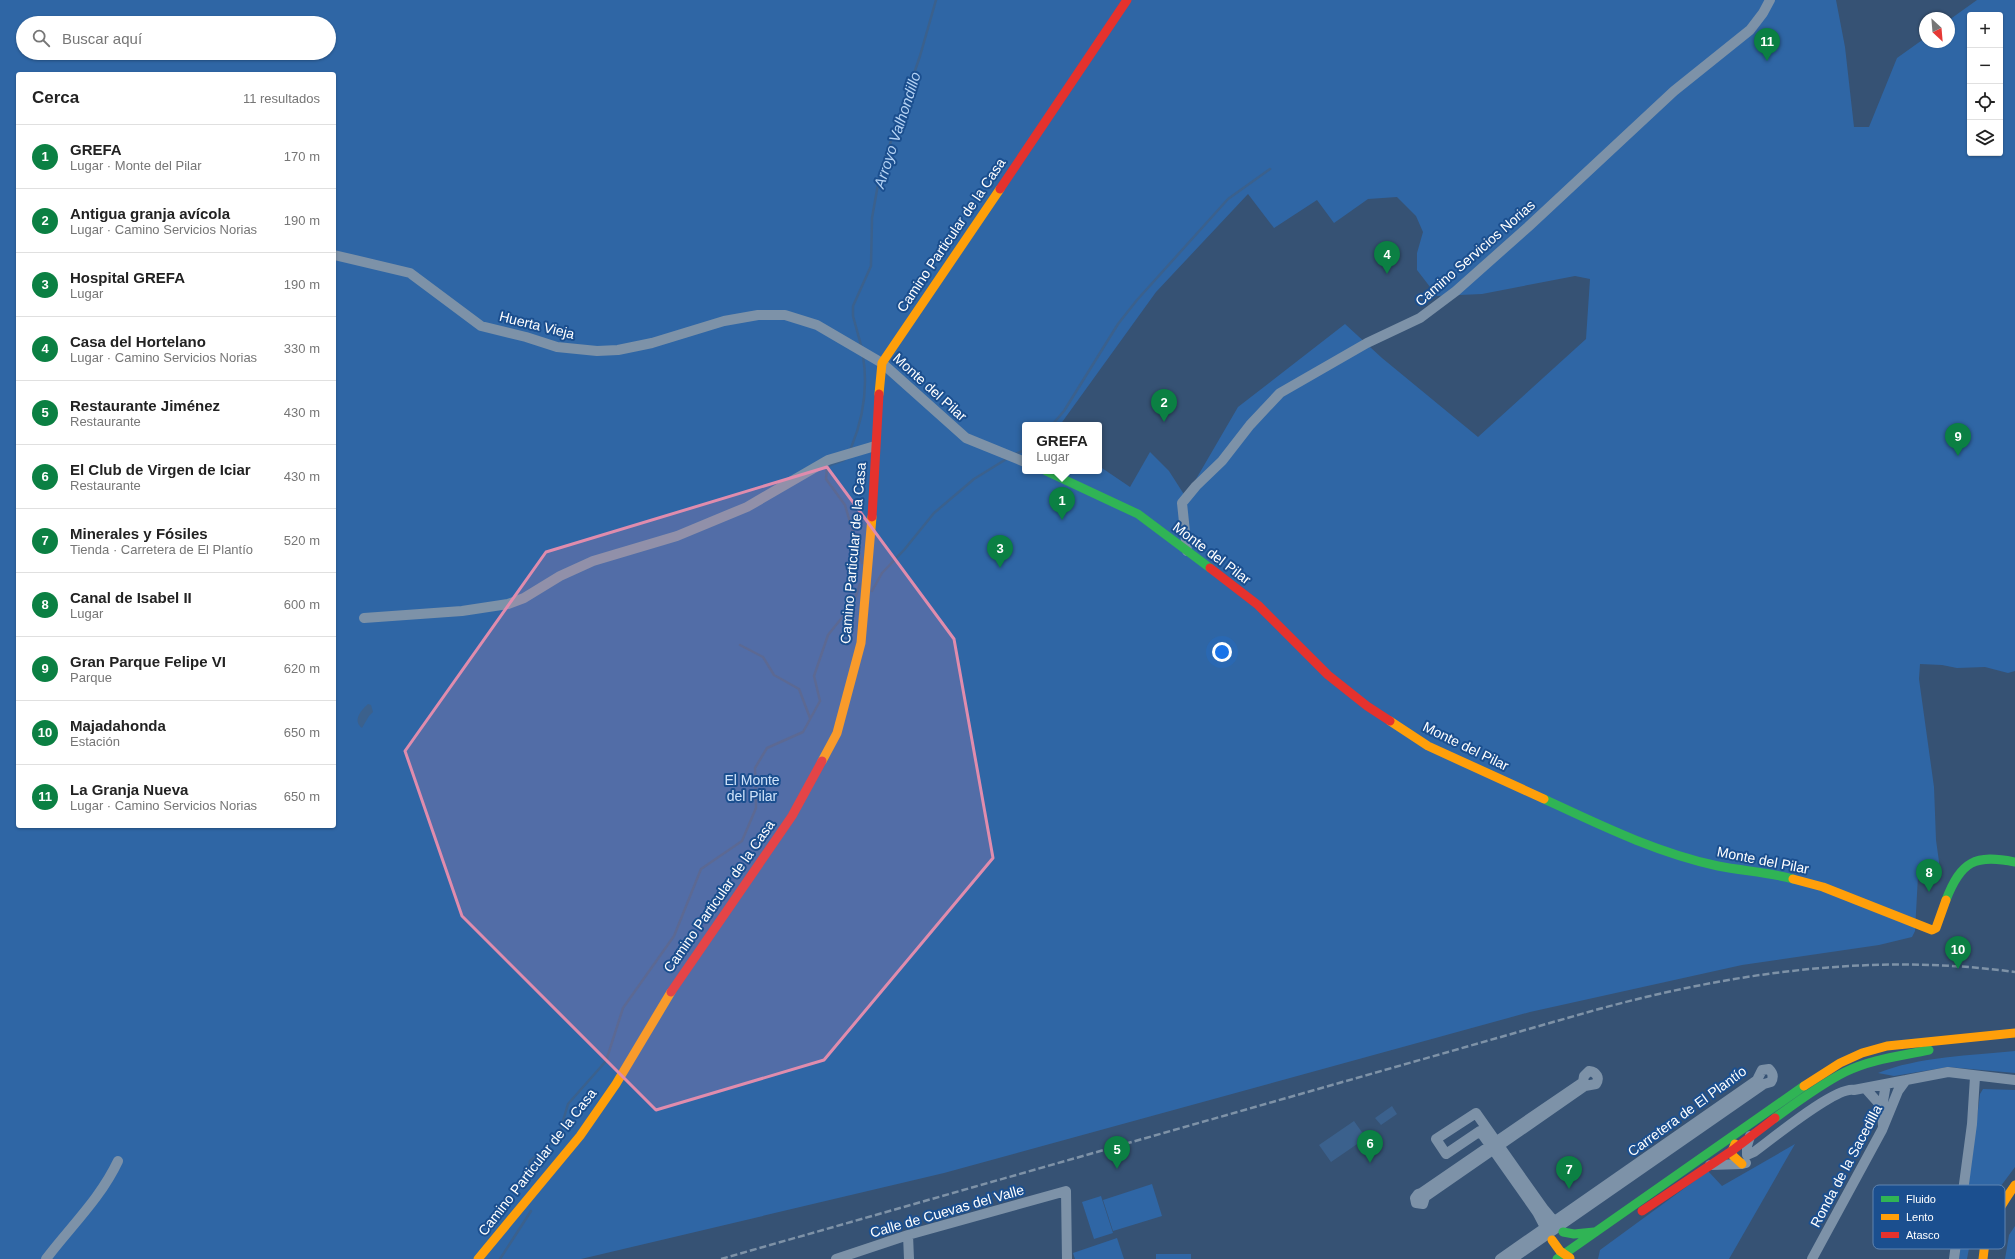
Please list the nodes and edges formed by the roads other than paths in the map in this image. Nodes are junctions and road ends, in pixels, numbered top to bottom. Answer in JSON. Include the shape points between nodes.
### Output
{"nodes":[{"id":1,"x":1127,"y":0,"type":"edge"},
{"id":2,"x":1770,"y":0,"type":"edge"},
{"id":3,"x":336,"y":255,"type":"edge"},
{"id":4,"x":840,"y":336,"type":"joint"},
{"id":5,"x":882,"y":363,"type":"junction"},
{"id":6,"x":875,"y":446,"type":"junction"},
{"id":7,"x":1021,"y":460,"type":"edge"},
{"id":8,"x":1053,"y":474,"type":"edge"},
{"id":9,"x":1187,"y":551,"type":"junction"},
{"id":10,"x":364,"y":618,"type":"dead end"},
{"id":11,"x":2015,"y":862,"type":"edge"},
{"id":12,"x":2015,"y":1033,"type":"edge"},
{"id":13,"x":2015,"y":1042,"type":"edge"},
{"id":14,"x":1975,"y":1077,"type":"junction"},
{"id":15,"x":1906,"y":1080,"type":"junction"},
{"id":16,"x":2015,"y":1080,"type":"edge"},
{"id":17,"x":1888,"y":1084,"type":"junction"},
{"id":18,"x":1865,"y":1088,"type":"junction"},
{"id":19,"x":1854,"y":1090,"type":"junction"},
{"id":20,"x":1790,"y":1095,"type":"junction"},
{"id":21,"x":1896,"y":1097,"type":"junction"},
{"id":22,"x":1882,"y":1107,"type":"junction"},
{"id":23,"x":1882,"y":1130,"type":"junction"},
{"id":24,"x":1750,"y":1136,"type":"junction"},
{"id":25,"x":1494,"y":1146,"type":"junction"},
{"id":26,"x":1733,"y":1150,"type":"junction"},
{"id":27,"x":1748,"y":1155,"type":"junction"},
{"id":28,"x":118,"y":1161,"type":"dead end"},
{"id":29,"x":1742,"y":1164,"type":"junction"},
{"id":30,"x":1710,"y":1165,"type":"junction"},
{"id":31,"x":1678,"y":1174,"type":"junction"},
{"id":32,"x":1964,"y":1185,"type":"edge"},
{"id":33,"x":2015,"y":1185,"type":"edge"},
{"id":34,"x":2005,"y":1198,"type":"edge"},
{"id":35,"x":2015,"y":1200,"type":"edge"},
{"id":36,"x":2005,"y":1218,"type":"edge"},
{"id":37,"x":1620,"y":1227,"type":"dead end"},
{"id":38,"x":1553,"y":1230,"type":"junction"},
{"id":39,"x":1597,"y":1232,"type":"junction"},
{"id":40,"x":908,"y":1234,"type":"junction"},
{"id":41,"x":1609,"y":1234,"type":"dead end"},
{"id":42,"x":1599,"y":1242,"type":"dead end"},
{"id":43,"x":1955,"y":1249,"type":"edge"},
{"id":44,"x":1985,"y":1249,"type":"edge"},
{"id":45,"x":1569,"y":1255,"type":"edge"},
{"id":46,"x":46,"y":1259,"type":"edge"},
{"id":47,"x":478,"y":1259,"type":"edge"},
{"id":48,"x":836,"y":1259,"type":"edge"},
{"id":49,"x":909,"y":1259,"type":"edge"},
{"id":50,"x":1067,"y":1259,"type":"edge"},
{"id":51,"x":1500,"y":1259,"type":"edge"},
{"id":52,"x":1512,"y":1259,"type":"edge"},
{"id":53,"x":1548,"y":1259,"type":"edge"},
{"id":54,"x":1812,"y":1259,"type":"edge"},
{"id":55,"x":1954,"y":1259,"type":"edge"},
{"id":56,"x":1983,"y":1259,"type":"edge"}],
"edges":[{"from":1,"to":5,"type":"main road","name":"Camino Particular de la Casa"},
{"from":2,"to":9,"type":"street","name":"Camino Servicios Norias","via":[[1750,30],[1674,91],[1456,291],[1420,318],[1355,350],[1280,393],[1266,406],[1222,461],[1182,503]]},
{"from":3,"to":4,"type":"street","name":"Huerta Vieja","via":[[410,273],[481,326],[557,347],[618,350],[652,343],[724,321],[758,315],[785,315],[817,325]]},
{"from":4,"to":5,"type":"street","name":"Monte del Pilar"},
{"from":5,"to":6,"type":"main road","name":"Camino Particular de la Casa"},
{"from":5,"to":7,"type":"street","name":"Monte del Pilar","via":[[966,438]]},
{"from":6,"to":10,"type":"street","via":[[828,460],[741,509],[677,536],[593,561],[508,604],[462,611]]},
{"from":6,"to":47,"type":"main road","name":"Camino Particular de la Casa","via":[[871,536],[861,643],[837,733],[792,816],[662,1005],[616,1084],[580,1136]]},
{"from":8,"to":9,"type":"main road","name":"Monte del Pilar","via":[[1138,514]]},
{"from":9,"to":11,"type":"main road","name":"Monte del Pilar","via":[[1258,605],[1328,675],[1367,706],[1428,746],[1622,835],[1670,853],[1718,866],[1775,874],[1823,887],[1934,930],[1963,870],[1974,861],[1992,858]]},
{"from":12,"to":20,"type":"main road","via":[[1887,1046],[1840,1063]]},
{"from":13,"to":24,"type":"main road","via":[[1925,1051],[1863,1064],[1817,1088]]},
{"from":14,"to":15,"type":"street","via":[[1948,1072]]},
{"from":14,"to":16,"type":"street"},
{"from":14,"to":32,"type":"street"},
{"from":15,"to":17,"type":"street"},
{"from":15,"to":21,"type":"street"},
{"from":17,"to":18,"type":"street"},
{"from":17,"to":21,"type":"street","name":"Ronda de la Sacedilla"},
{"from":17,"to":22,"type":"street"},
{"from":18,"to":19,"type":"street"},
{"from":18,"to":22,"type":"street"},
{"from":19,"to":27,"type":"street","via":[[1848,1089],[1828,1098]]},
{"from":19,"to":29,"type":"street","via":[[1759,1156]]},
{"from":20,"to":26,"type":"main road","via":[[1784,1106],[1733,1145]]},
{"from":20,"to":31,"type":"main road"},
{"from":21,"to":23,"type":"street","name":"Ronda de la Sacedilla"},
{"from":22,"to":23,"type":"street"},
{"from":23,"to":54,"type":"street","name":"Ronda de la Sacedilla"},
{"from":24,"to":26,"type":"main road"},
{"from":24,"to":27,"type":"street"},
{"from":25,"to":25,"type":"street","via":[[1476,1113],[1436,1139],[1446,1154],[1480,1132]]},
{"from":25,"to":25,"type":"street","via":[[1415,1196],[1415,1201],[1423,1204],[1426,1197]]},
{"from":25,"to":25,"type":"street","via":[[1585,1086],[1596,1084],[1597,1075],[1594,1072],[1587,1072],[1583,1082]]},
{"from":25,"to":38,"type":"street"},
{"from":26,"to":27,"type":"main road"},
{"from":26,"to":29,"type":"main road","via":[[1731,1154]]},
{"from":26,"to":30,"type":"main road"},
{"from":26,"to":31,"type":"main road","via":[[1727,1149],[1694,1172]]},
{"from":28,"to":46,"type":"street","via":[[89,1209]]},
{"from":29,"to":30,"type":"street"},
{"from":30,"to":37,"type":"main road"},
{"from":31,"to":39,"type":"main road"},
{"from":33,"to":34,"type":"main road"},
{"from":35,"to":36,"type":"main road"},
{"from":38,"to":38,"type":"street","name":"Carretera de El Plantío","via":[[1769,1083],[1772,1080],[1772,1072],[1762,1070],[1757,1080]]},
{"from":38,"to":39,"type":"main road","via":[[1574,1234]]},
{"from":38,"to":45,"type":"main road","via":[[1560,1251]]},
{"from":38,"to":45,"type":"main road","via":[[1570,1244]]},
{"from":38,"to":51,"type":"street","name":"Carretera de El Plantío"},
{"from":38,"to":52,"type":"street","name":"Carretera de El Plantío"},
{"from":38,"to":53,"type":"main road"},
{"from":39,"to":45,"type":"main road"},
{"from":40,"to":48,"type":"street","name":"Calle de Cuevas del Valle"},
{"from":40,"to":49,"type":"street"},
{"from":40,"to":50,"type":"street","name":"Calle de Cuevas del Valle","via":[[1066,1191]]},
{"from":41,"to":42,"type":"main road"},
{"from":43,"to":55,"type":"street"},
{"from":44,"to":56,"type":"main road"}]}
